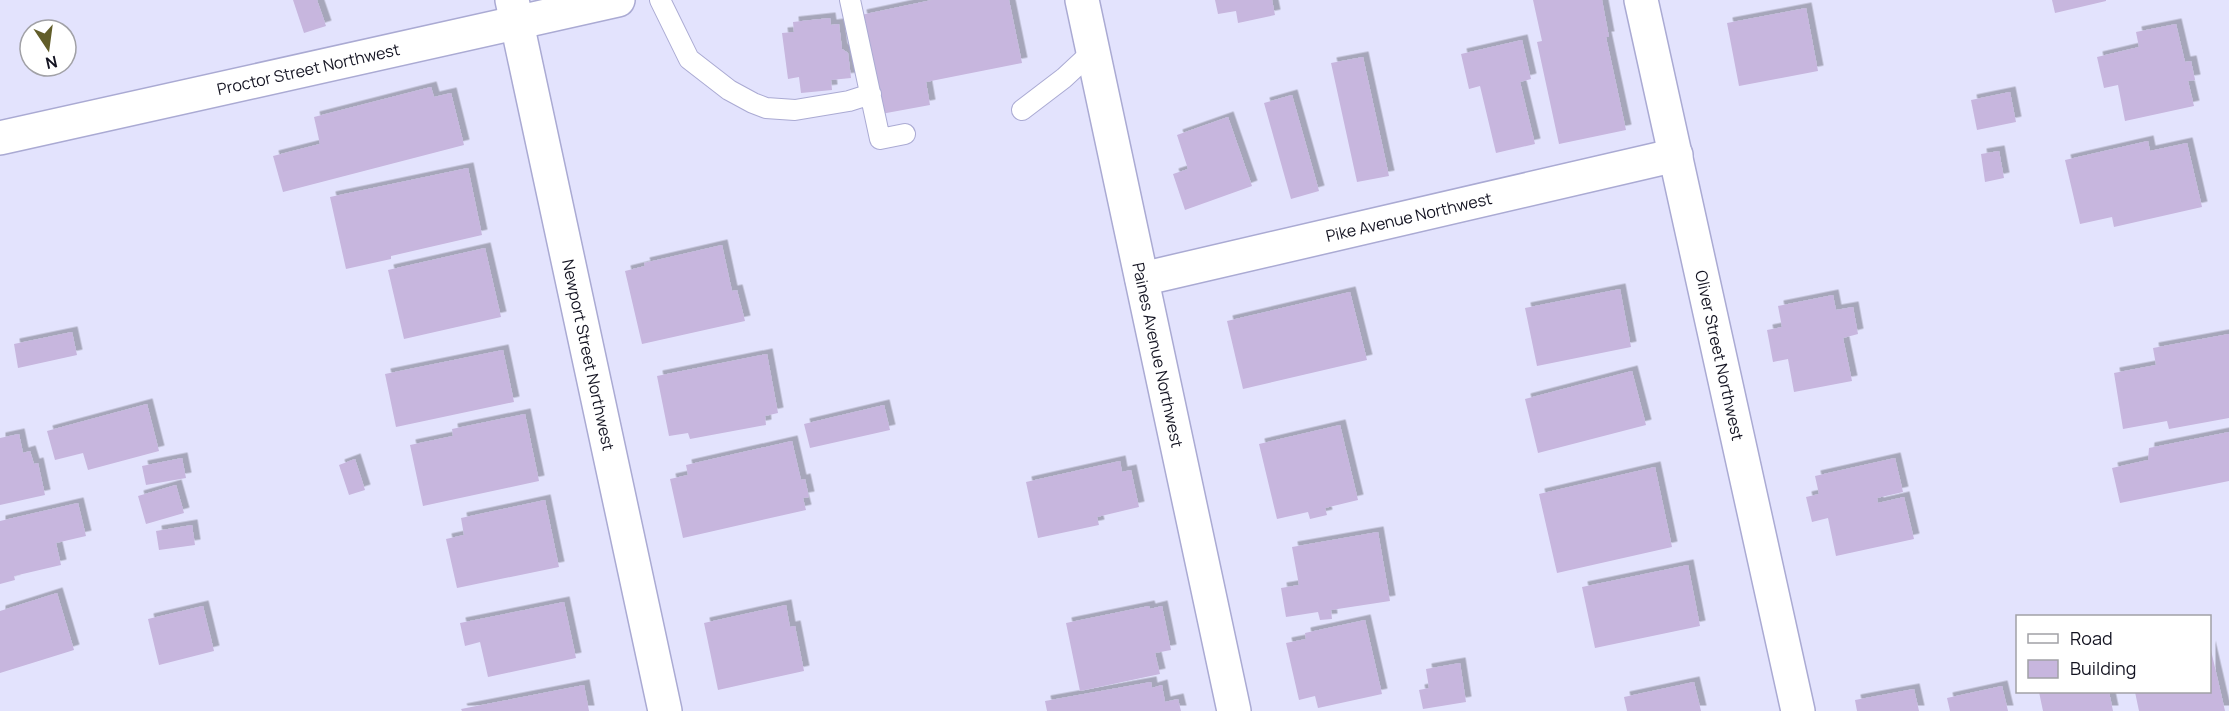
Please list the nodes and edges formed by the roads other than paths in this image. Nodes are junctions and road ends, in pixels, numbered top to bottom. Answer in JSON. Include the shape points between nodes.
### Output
{"nodes":[{"id":1,"x":618,"y":0,"type":"edge"},
{"id":2,"x":660,"y":0,"type":"edge"},
{"id":3,"x":850,"y":0,"type":"edge"},
{"id":4,"x":1082,"y":0,"type":"edge"},
{"id":5,"x":1641,"y":0,"type":"edge"},
{"id":6,"x":514,"y":11,"type":"edge"},
{"id":7,"x":1093,"y":51,"type":"junction"},
{"id":8,"x":871,"y":94,"type":"junction"},
{"id":9,"x":1022,"y":110,"type":"dead end"},
{"id":10,"x":905,"y":135,"type":"dead end"},
{"id":11,"x":0,"y":138,"type":"edge"},
{"id":12,"x":1676,"y":155,"type":"junction"},
{"id":13,"x":1142,"y":279,"type":"junction"},
{"id":14,"x":665,"y":711,"type":"edge"},
{"id":15,"x":1234,"y":711,"type":"edge"},
{"id":16,"x":1798,"y":711,"type":"edge"}],
"edges":[{"from":1,"to":6,"type":"street","name":"Proctor Street Northwest"},
{"from":2,"to":8,"type":"lane","via":[[688,59],[753,103],[795,110],[849,102]]},
{"from":3,"to":8,"type":"lane"},
{"from":4,"to":7,"type":"street","name":"Paines Avenue Northwest"},
{"from":5,"to":12,"type":"street","name":"Oliver Street Northwest"},
{"from":6,"to":11,"type":"street","name":"Proctor Street Northwest"},
{"from":6,"to":14,"type":"street","name":"Newport Street Northwest"},
{"from":7,"to":9,"type":"lane"},
{"from":7,"to":13,"type":"street","name":"Paines Avenue Northwest"},
{"from":8,"to":10,"type":"lane","via":[[880,140]]},
{"from":12,"to":13,"type":"street","name":"Pike Avenue Northwest"},
{"from":12,"to":16,"type":"street","name":"Oliver Street Northwest"},
{"from":13,"to":15,"type":"street","name":"Paines Avenue Northwest"}]}
